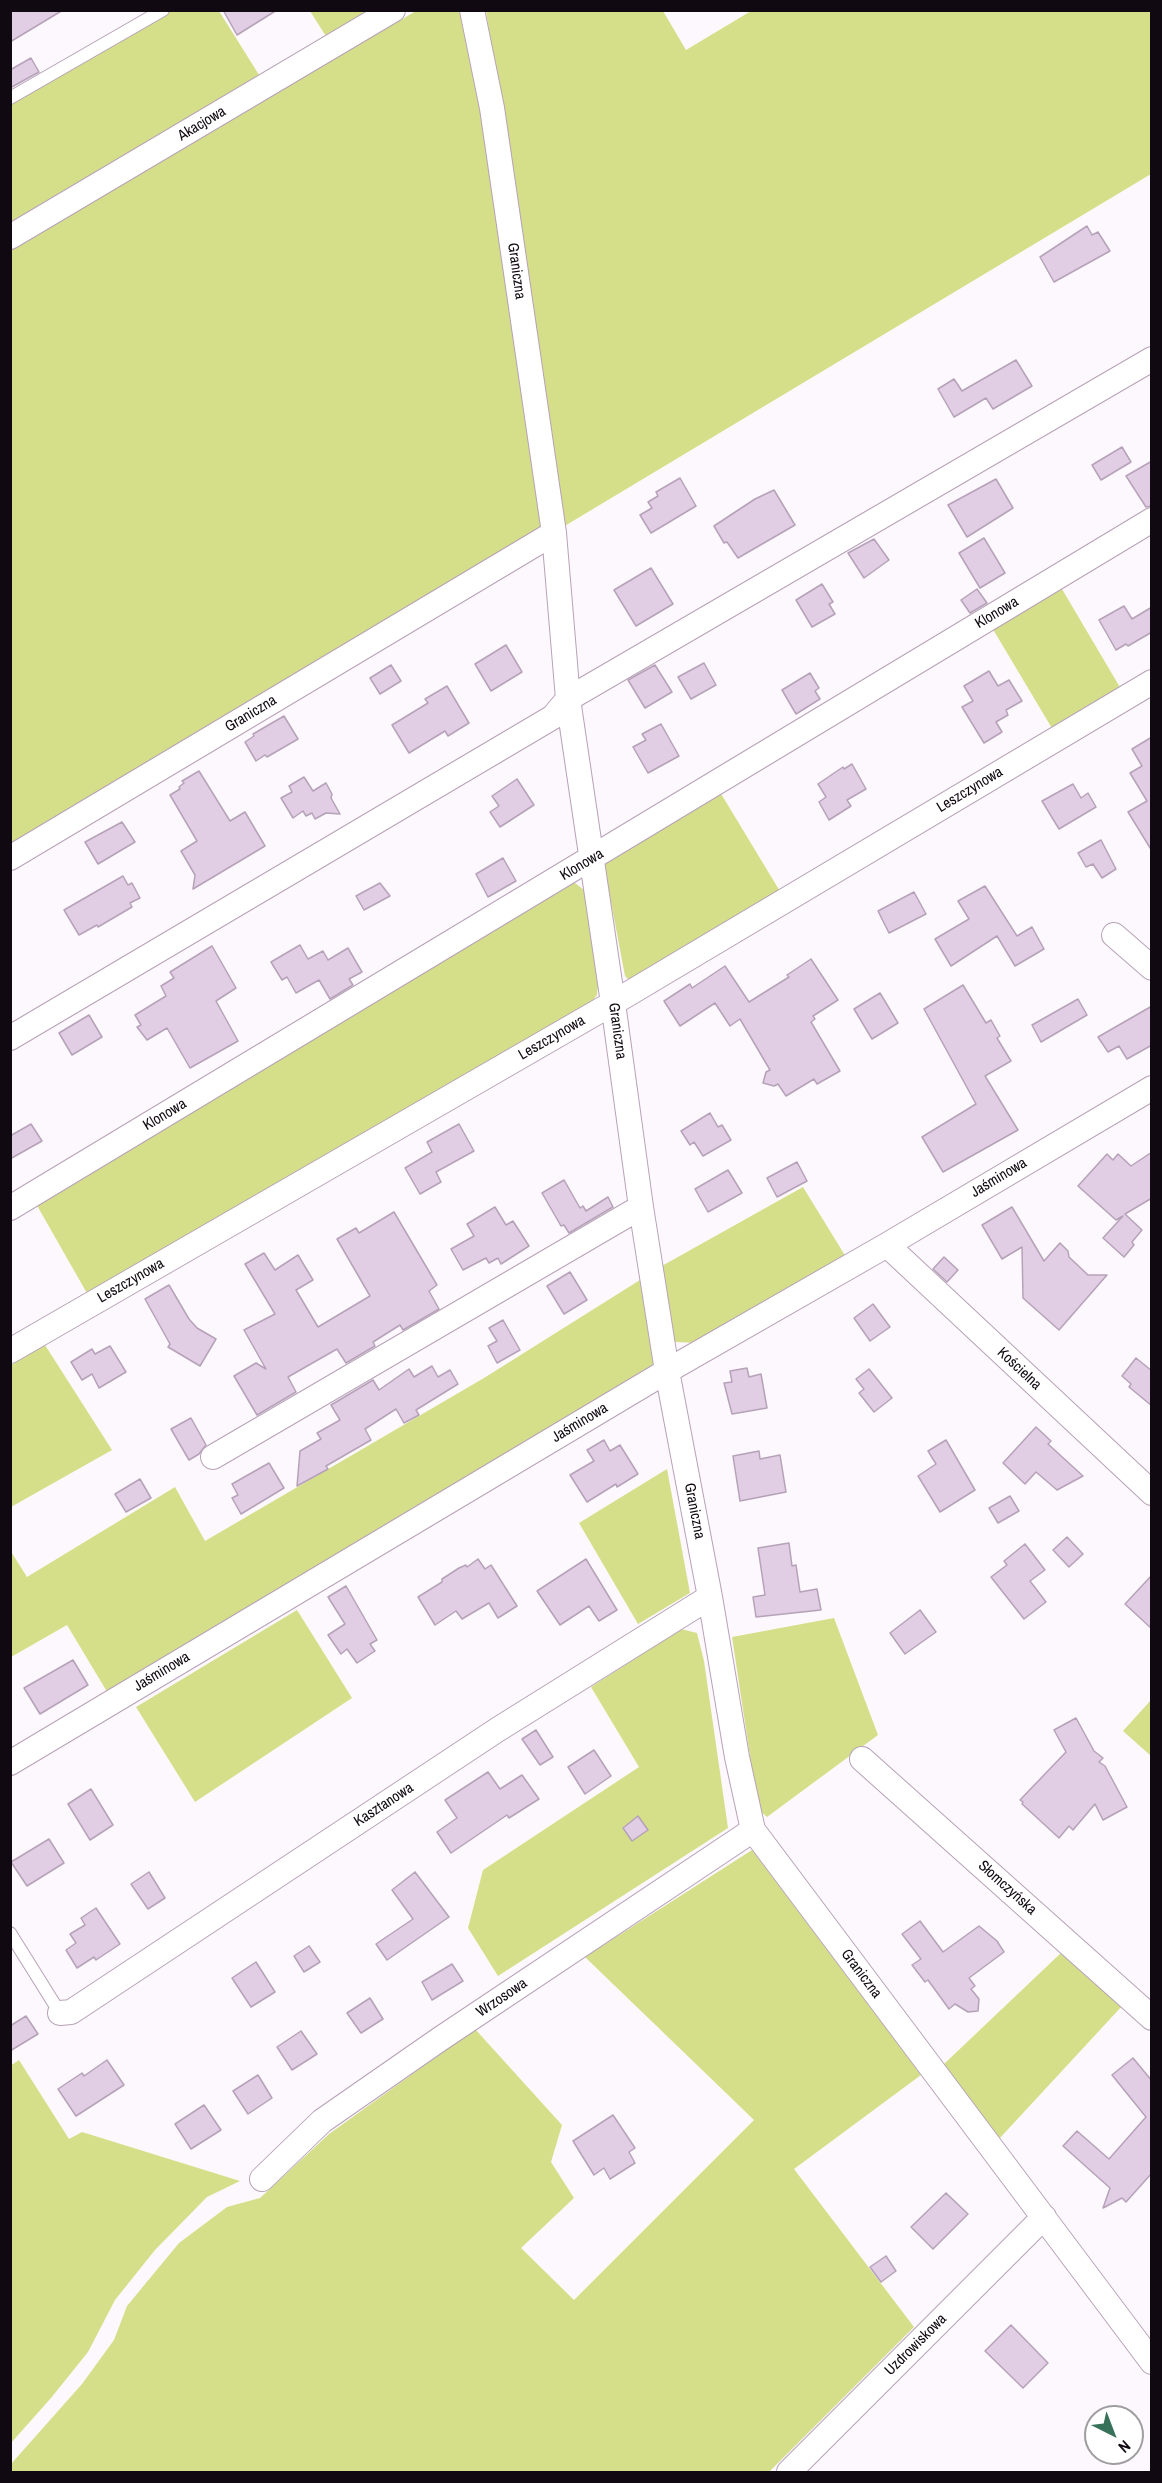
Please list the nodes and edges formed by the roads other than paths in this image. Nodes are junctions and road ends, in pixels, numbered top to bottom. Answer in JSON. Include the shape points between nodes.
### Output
{"nodes":[{"id":1,"x":163,"y":10,"type":"edge"},
{"id":2,"x":393,"y":10,"type":"edge"},
{"id":3,"x":472,"y":10,"type":"edge"},
{"id":4,"x":10,"y":98,"type":"edge"},
{"id":5,"x":10,"y":237,"type":"edge"},
{"id":6,"x":1152,"y":359,"type":"edge"},
{"id":7,"x":1152,"y":520,"type":"edge"},
{"id":8,"x":554,"y":533,"type":"junction"},
{"id":9,"x":1152,"y":682,"type":"edge"},
{"id":10,"x":568,"y":699,"type":"junction"},
{"id":11,"x":10,"y":858,"type":"edge"},
{"id":12,"x":591,"y":860,"type":"junction"},
{"id":13,"x":1114,"y":935,"type":"dead end"},
{"id":14,"x":1152,"y":968,"type":"edge"},
{"id":15,"x":614,"y":1003,"type":"junction"},
{"id":16,"x":10,"y":1038,"type":"edge"},
{"id":17,"x":1152,"y":1088,"type":"edge"},
{"id":18,"x":641,"y":1207,"type":"junction"},
{"id":19,"x":10,"y":1208,"type":"edge"},
{"id":20,"x":886,"y":1245,"type":"junction"},
{"id":21,"x":10,"y":1351,"type":"edge"},
{"id":22,"x":667,"y":1371,"type":"junction"},
{"id":23,"x":213,"y":1457,"type":"dead end"},
{"id":24,"x":1152,"y":1493,"type":"edge"},
{"id":25,"x":710,"y":1597,"type":"junction"},
{"id":26,"x":862,"y":1759,"type":"dead end"},
{"id":27,"x":10,"y":1763,"type":"edge"},
{"id":28,"x":753,"y":1830,"type":"junction"},
{"id":29,"x":10,"y":1933,"type":"edge"},
{"id":30,"x":60,"y":2013,"type":"joint"},
{"id":31,"x":1152,"y":2018,"type":"edge"},
{"id":32,"x":262,"y":2179,"type":"dead end"},
{"id":33,"x":1044,"y":2217,"type":"junction"},
{"id":34,"x":1152,"y":2362,"type":"edge"},
{"id":35,"x":789,"y":2472,"type":"edge"}],
"edges":[{"from":1,"to":4,"type":"lane"},
{"from":2,"to":5,"type":"street","name":"Akacjowa"},
{"from":3,"to":8,"type":"street","name":"Graniczna","via":[[492,108]]},
{"from":6,"to":10,"type":"street"},
{"from":7,"to":12,"type":"street","name":"Klonowa"},
{"from":8,"to":10,"type":"street","name":"Graniczna"},
{"from":8,"to":11,"type":"street","name":"Graniczna"},
{"from":9,"to":15,"type":"street","name":"Leszczynowa"},
{"from":10,"to":12,"type":"street","name":"Graniczna"},
{"from":10,"to":16,"type":"street","via":[[552,717]]},
{"from":12,"to":15,"type":"street","name":"Graniczna"},
{"from":12,"to":19,"type":"street","name":"Klonowa"},
{"from":13,"to":14,"type":"street"},
{"from":15,"to":18,"type":"street","name":"Graniczna"},
{"from":15,"to":21,"type":"street","name":"Leszczynowa"},
{"from":17,"to":20,"type":"street","name":"Jaśminowa"},
{"from":18,"to":22,"type":"street","name":"Graniczna"},
{"from":18,"to":23,"type":"street"},
{"from":20,"to":22,"type":"street","name":"Jaśminowa"},
{"from":20,"to":24,"type":"street","name":"Kościelna"},
{"from":22,"to":25,"type":"street","name":"Graniczna"},
{"from":22,"to":27,"type":"street","name":"Jaśminowa"},
{"from":25,"to":28,"type":"street","name":"Graniczna"},
{"from":25,"to":30,"type":"street","name":"Kasztanowa","via":[[497,1730],[70,2012]]},
{"from":26,"to":31,"type":"street","name":"Słomczyńska"},
{"from":28,"to":32,"type":"street","name":"Wrzosowa","via":[[322,2121]]},
{"from":28,"to":33,"type":"street","name":"Graniczna"},
{"from":29,"to":30,"type":"lane"},
{"from":33,"to":34,"type":"street","name":"Graniczna"},
{"from":33,"to":35,"type":"street","name":"Uzdrowiskowa"}]}
